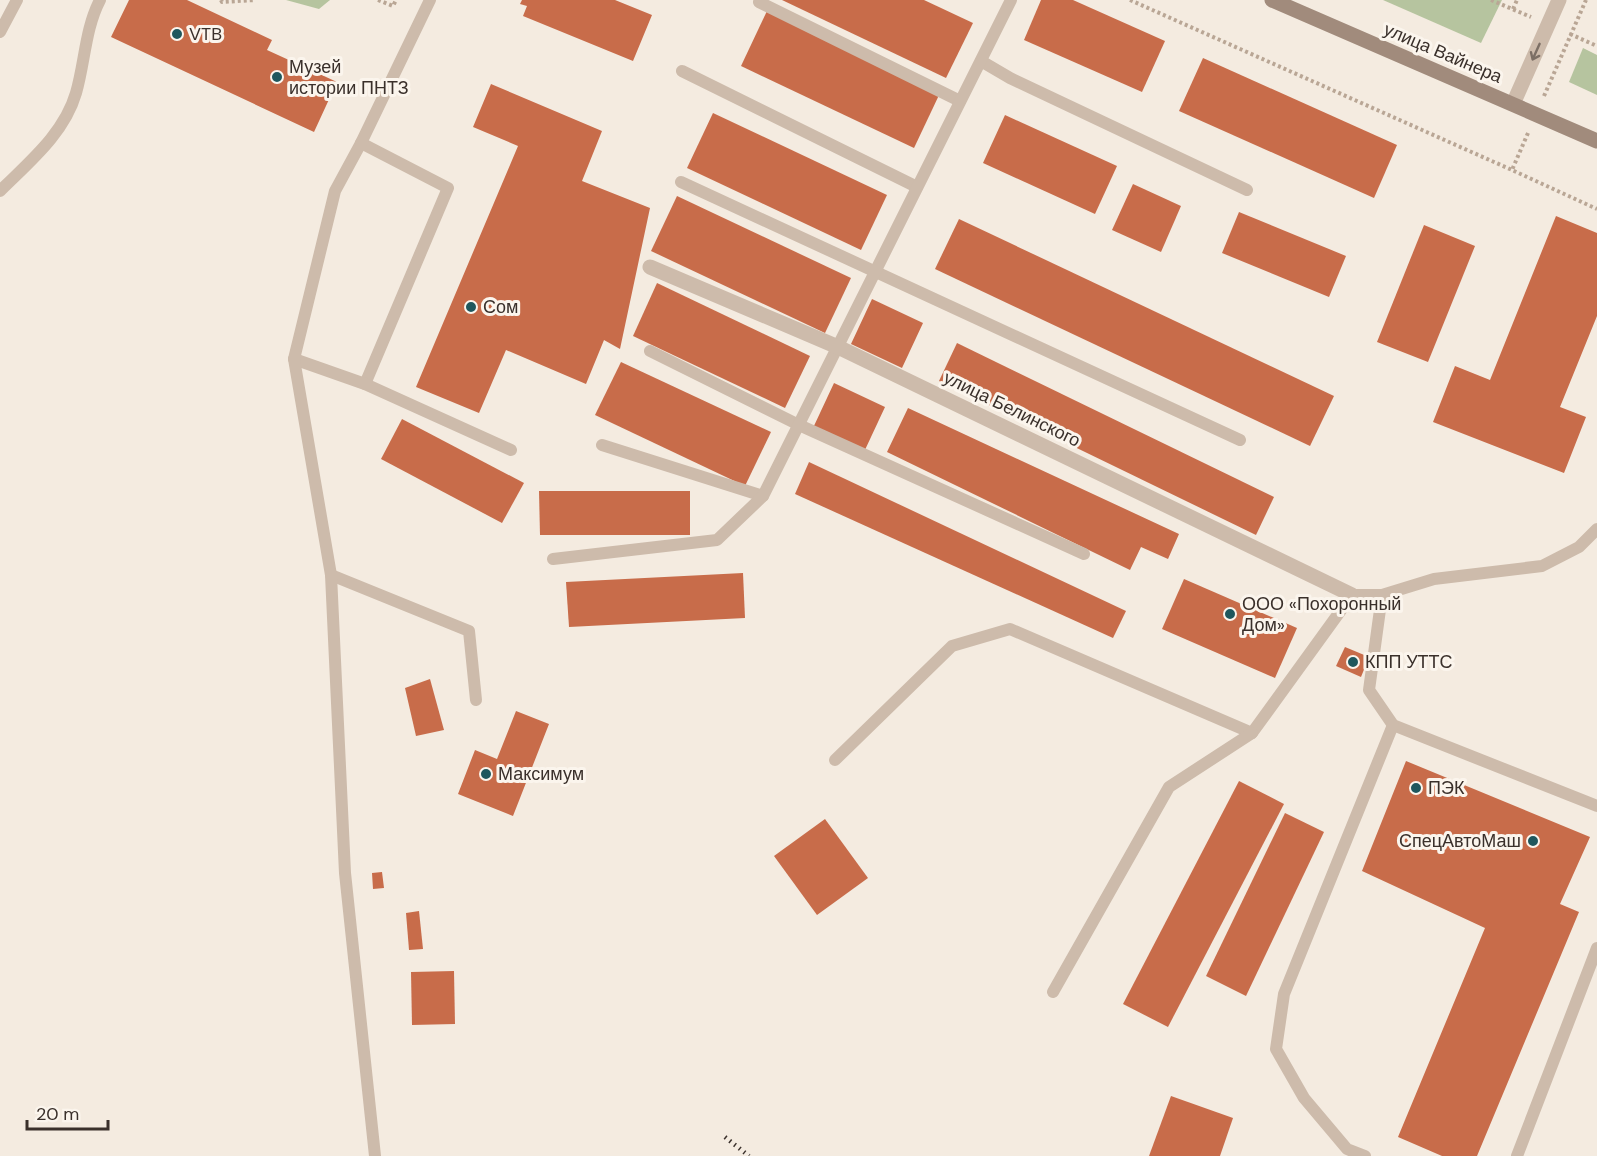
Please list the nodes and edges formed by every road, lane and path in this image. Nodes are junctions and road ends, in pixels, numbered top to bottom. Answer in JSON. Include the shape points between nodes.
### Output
{"nodes":[{"id":1,"x":17,"y":0,"type":"edge"},
{"id":2,"x":100,"y":0,"type":"edge"},
{"id":3,"x":255,"y":0,"type":"edge"},
{"id":4,"x":378,"y":0,"type":"edge"},
{"id":5,"x":396,"y":0,"type":"edge"},
{"id":6,"x":430,"y":0,"type":"edge"},
{"id":7,"x":1011,"y":0,"type":"edge"},
{"id":8,"x":1130,"y":0,"type":"edge"},
{"id":9,"x":1272,"y":0,"type":"edge"},
{"id":10,"x":1517,"y":0,"type":"edge"},
{"id":11,"x":1559,"y":0,"type":"edge"},
{"id":12,"x":222,"y":1,"type":"edge"},
{"id":13,"x":759,"y":2,"type":"dead end"},
{"id":14,"x":1513,"y":9,"type":"dead end"},
{"id":15,"x":0,"y":32,"type":"edge"},
{"id":16,"x":981,"y":61,"type":"junction"},
{"id":17,"x":682,"y":71,"type":"dead end"},
{"id":18,"x":960,"y":101,"type":"junction"},
{"id":19,"x":1513,"y":104,"type":"junction"},
{"id":20,"x":1597,"y":141,"type":"edge"},
{"id":21,"x":361,"y":143,"type":"junction"},
{"id":22,"x":1512,"y":170,"type":"dead end"},
{"id":23,"x":681,"y":182,"type":"dead end"},
{"id":24,"x":917,"y":188,"type":"junction"},
{"id":25,"x":1247,"y":190,"type":"dead end"},
{"id":26,"x":0,"y":191,"type":"edge"},
{"id":27,"x":650,"y":267,"type":"dead end"},
{"id":28,"x":876,"y":271,"type":"junction"},
{"id":29,"x":838,"y":347,"type":"junction"},
{"id":30,"x":650,"y":351,"type":"dead end"},
{"id":31,"x":294,"y":359,"type":"junction"},
{"id":32,"x":365,"y":384,"type":"junction"},
{"id":33,"x":799,"y":424,"type":"junction"},
{"id":34,"x":1240,"y":440,"type":"dead end"},
{"id":35,"x":602,"y":445,"type":"dead end"},
{"id":36,"x":511,"y":450,"type":"dead end"},
{"id":37,"x":763,"y":496,"type":"junction"},
{"id":38,"x":1597,"y":529,"type":"edge"},
{"id":39,"x":1084,"y":554,"type":"dead end"},
{"id":40,"x":553,"y":559,"type":"dead end"},
{"id":41,"x":330,"y":575,"type":"junction"},
{"id":42,"x":1382,"y":595,"type":"junction"},
{"id":43,"x":1352,"y":596,"type":"junction"},
{"id":44,"x":476,"y":700,"type":"dead end"},
{"id":45,"x":1393,"y":725,"type":"junction"},
{"id":46,"x":1252,"y":733,"type":"junction"},
{"id":47,"x":834,"y":760,"type":"dead end"},
{"id":48,"x":1597,"y":806,"type":"edge"},
{"id":49,"x":1597,"y":948,"type":"edge"},
{"id":50,"x":1053,"y":992,"type":"dead end"},
{"id":51,"x":375,"y":1156,"type":"edge"},
{"id":52,"x":1365,"y":1156,"type":"edge"},
{"id":53,"x":1517,"y":1156,"type":"edge"}],
"edges":[{"from":1,"to":15,"type":"lane"},
{"from":2,"to":26,"type":"lane","via":[[91,18],[75,95],[63,121],[45,147]]},
{"from":3,"to":12,"type":"path"},
{"from":4,"to":5,"type":"path","via":[[393,6]]},
{"from":6,"to":21,"type":"lane"},
{"from":7,"to":16,"type":"lane"},
{"from":8,"to":22,"type":"path"},
{"from":9,"to":19,"type":"main road","name":"улица Вайнера"},
{"from":10,"to":14,"type":"path"},
{"from":11,"to":19,"type":"street","one_way":true},
{"from":13,"to":18,"type":"lane"},
{"from":16,"to":18,"type":"lane"},
{"from":16,"to":25,"type":"lane"},
{"from":17,"to":24,"type":"lane"},
{"from":18,"to":24,"type":"lane"},
{"from":19,"to":20,"type":"main road","name":"улица Вайнера"},
{"from":21,"to":31,"type":"lane","via":[[335,191]]},
{"from":21,"to":32,"type":"lane","via":[[448,188]]},
{"from":23,"to":28,"type":"lane"},
{"from":24,"to":28,"type":"lane"},
{"from":27,"to":29,"type":"street","name":"улица Белинского"},
{"from":28,"to":29,"type":"lane"},
{"from":28,"to":34,"type":"lane"},
{"from":29,"to":33,"type":"lane"},
{"from":29,"to":43,"type":"street","name":"улица Белинского"},
{"from":30,"to":33,"type":"lane"},
{"from":31,"to":32,"type":"lane"},
{"from":31,"to":41,"type":"lane"},
{"from":32,"to":36,"type":"lane"},
{"from":33,"to":37,"type":"lane"},
{"from":33,"to":39,"type":"lane"},
{"from":35,"to":37,"type":"lane"},
{"from":37,"to":40,"type":"lane","via":[[717,540]]},
{"from":38,"to":42,"type":"lane","via":[[1579,547],[1542,566],[1434,579]]},
{"from":41,"to":44,"type":"lane","via":[[469,631]]},
{"from":41,"to":51,"type":"lane","via":[[345,873]]},
{"from":42,"to":43,"type":"lane"},
{"from":42,"to":45,"type":"lane","via":[[1369,690]]},
{"from":43,"to":46,"type":"lane"},
{"from":45,"to":48,"type":"lane"},
{"from":45,"to":52,"type":"lane","via":[[1284,994],[1276,1049],[1304,1098],[1347,1149]]},
{"from":46,"to":47,"type":"lane","via":[[1010,629],[952,646]]},
{"from":46,"to":50,"type":"lane","via":[[1169,786]]},
{"from":49,"to":53,"type":"lane"}]}
